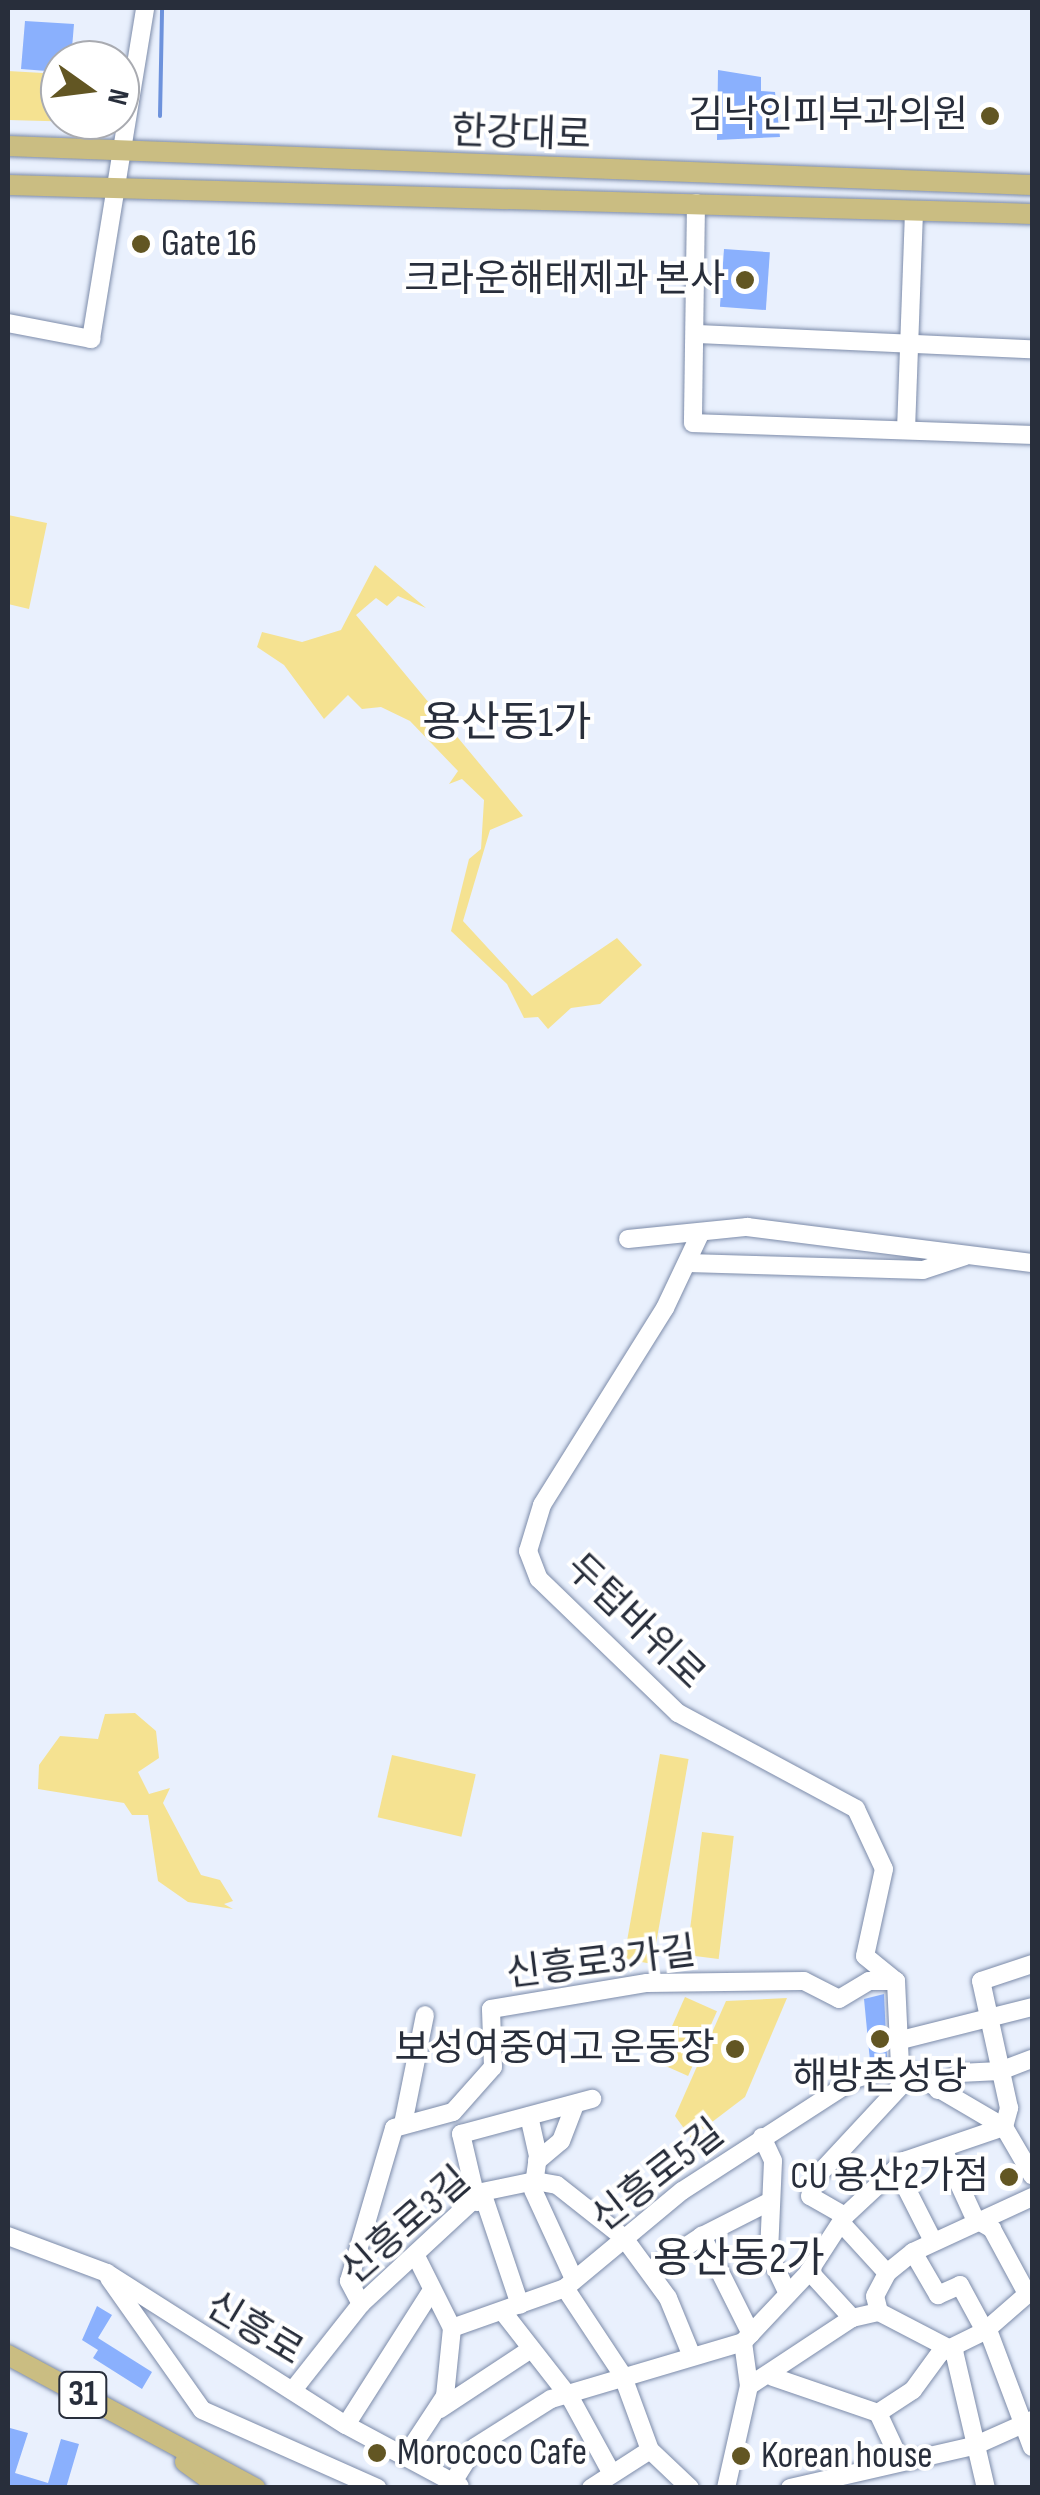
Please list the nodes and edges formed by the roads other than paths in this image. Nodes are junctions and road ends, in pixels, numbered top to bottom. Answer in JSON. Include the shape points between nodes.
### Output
{"nodes":[{"id":1,"x":145,"y":8,"type":"edge"},
{"id":2,"x":8,"y":146,"type":"edge"},
{"id":3,"x":126,"y":152,"type":"junction"},
{"id":4,"x":8,"y":185,"type":"edge"},
{"id":5,"x":1032,"y":185,"type":"edge"},
{"id":6,"x":122,"y":186,"type":"junction"},
{"id":7,"x":696,"y":203,"type":"junction"},
{"id":8,"x":914,"y":210,"type":"junction"},
{"id":9,"x":1032,"y":214,"type":"edge"},
{"id":10,"x":8,"y":323,"type":"edge"},
{"id":11,"x":696,"y":334,"type":"junction"},
{"id":12,"x":909,"y":344,"type":"junction"},
{"id":13,"x":1032,"y":349,"type":"edge"},
{"id":14,"x":906,"y":430,"type":"junction"},
{"id":15,"x":1032,"y":435,"type":"edge"},
{"id":16,"x":701,"y":1232,"type":"junction"},
{"id":17,"x":628,"y":1238,"type":"dead end"},
{"id":18,"x":970,"y":1254,"type":"junction"},
{"id":19,"x":688,"y":1263,"type":"junction"},
{"id":20,"x":1032,"y":1263,"type":"edge"},
{"id":21,"x":1032,"y":1964,"type":"edge"},
{"id":22,"x":896,"y":1981,"type":"junction"},
{"id":23,"x":1032,"y":2007,"type":"edge"},
{"id":24,"x":424,"y":2015,"type":"dead end"},
{"id":25,"x":988,"y":2024,"type":"junction"},
{"id":26,"x":897,"y":2041,"type":"junction"},
{"id":27,"x":1032,"y":2059,"type":"edge"},
{"id":28,"x":905,"y":2070,"type":"junction"},
{"id":29,"x":1000,"y":2072,"type":"junction"},
{"id":30,"x":938,"y":2090,"type":"junction"},
{"id":31,"x":453,"y":2112,"type":"junction"},
{"id":32,"x":530,"y":2116,"type":"junction"},
{"id":33,"x":403,"y":2124,"type":"junction"},
{"id":34,"x":1004,"y":2127,"type":"junction"},
{"id":35,"x":461,"y":2134,"type":"junction"},
{"id":36,"x":762,"y":2138,"type":"junction"},
{"id":37,"x":943,"y":2149,"type":"junction"},
{"id":38,"x":537,"y":2161,"type":"junction"},
{"id":39,"x":896,"y":2168,"type":"junction"},
{"id":40,"x":1032,"y":2175,"type":"edge"},
{"id":41,"x":535,"y":2181,"type":"junction"},
{"id":42,"x":480,"y":2197,"type":"junction"},
{"id":43,"x":1032,"y":2197,"type":"edge"},
{"id":44,"x":770,"y":2202,"type":"junction"},
{"id":45,"x":976,"y":2219,"type":"junction"},
{"id":46,"x":845,"y":2221,"type":"junction"},
{"id":47,"x":8,"y":2236,"type":"edge"},
{"id":48,"x":702,"y":2236,"type":"junction"},
{"id":49,"x":624,"y":2238,"type":"junction"},
{"id":50,"x":934,"y":2241,"type":"junction"},
{"id":51,"x":913,"y":2252,"type":"junction"},
{"id":52,"x":418,"y":2258,"type":"junction"},
{"id":53,"x":650,"y":2270,"type":"junction"},
{"id":54,"x":810,"y":2271,"type":"junction"},
{"id":55,"x":107,"y":2273,"type":"junction"},
{"id":56,"x":886,"y":2274,"type":"junction"},
{"id":57,"x":570,"y":2284,"type":"junction"},
{"id":58,"x":430,"y":2293,"type":"junction"},
{"id":59,"x":788,"y":2294,"type":"junction"},
{"id":60,"x":1029,"y":2300,"type":"edge"},
{"id":61,"x":361,"y":2304,"type":"junction"},
{"id":62,"x":512,"y":2309,"type":"junction"},
{"id":63,"x":879,"y":2312,"type":"junction"},
{"id":64,"x":852,"y":2318,"type":"junction"},
{"id":65,"x":452,"y":2328,"type":"junction"},
{"id":66,"x":986,"y":2330,"type":"junction"},
{"id":67,"x":747,"y":2338,"type":"junction"},
{"id":68,"x":531,"y":2349,"type":"junction"},
{"id":69,"x":954,"y":2351,"type":"junction"},
{"id":70,"x":692,"y":2354,"type":"junction"},
{"id":71,"x":8,"y":2356,"type":"edge"},
{"id":72,"x":622,"y":2374,"type":"junction"},
{"id":73,"x":773,"y":2377,"type":"junction"},
{"id":74,"x":749,"y":2386,"type":"junction"},
{"id":75,"x":292,"y":2390,"type":"junction"},
{"id":76,"x":571,"y":2399,"type":"junction"},
{"id":77,"x":440,"y":2409,"type":"junction"},
{"id":78,"x":878,"y":2413,"type":"junction"},
{"id":79,"x":1030,"y":2421,"type":"edge"},
{"id":80,"x":346,"y":2425,"type":"junction"},
{"id":81,"x":157,"y":2438,"type":"junction"},
{"id":82,"x":974,"y":2446,"type":"junction"},
{"id":83,"x":1032,"y":2447,"type":"edge"},
{"id":84,"x":650,"y":2450,"type":"junction"},
{"id":85,"x":405,"y":2457,"type":"junction"},
{"id":86,"x":899,"y":2458,"type":"junction"},
{"id":87,"x":611,"y":2472,"type":"junction"},
{"id":88,"x":458,"y":2485,"type":"edge"},
{"id":89,"x":221,"y":2488,"type":"edge"},
{"id":90,"x":254,"y":2488,"type":"edge"},
{"id":91,"x":376,"y":2488,"type":"edge"},
{"id":92,"x":591,"y":2488,"type":"edge"},
{"id":93,"x":690,"y":2488,"type":"edge"},
{"id":94,"x":726,"y":2488,"type":"edge"},
{"id":95,"x":790,"y":2488,"type":"edge"},
{"id":96,"x":986,"y":2488,"type":"edge"}],
"edges":[{"from":1,"to":3,"type":"street"},
{"from":2,"to":3,"type":"main road","name":"한강대로"},
{"from":3,"to":5,"type":"main road","name":"한강대로"},
{"from":3,"to":6,"type":"street"},
{"from":4,"to":6,"type":"main road","name":"한강대로"},
{"from":6,"to":7,"type":"main road","name":"한강대로"},
{"from":6,"to":10,"type":"street","via":[[91,340]]},
{"from":7,"to":8,"type":"main road","name":"한강대로"},
{"from":7,"to":11,"type":"street"},
{"from":8,"to":9,"type":"main road","name":"한강대로"},
{"from":8,"to":12,"type":"street"},
{"from":11,"to":12,"type":"street"},
{"from":11,"to":14,"type":"street","via":[[693,423]]},
{"from":12,"to":13,"type":"street"},
{"from":12,"to":14,"type":"street"},
{"from":14,"to":15,"type":"street"},
{"from":16,"to":17,"type":"street"},
{"from":16,"to":18,"type":"street","via":[[746,1227]]},
{"from":16,"to":19,"type":"street","name":"두텁바위로"},
{"from":18,"to":19,"type":"street","via":[[924,1270]]},
{"from":18,"to":20,"type":"street"},
{"from":19,"to":22,"type":"street","name":"두텁바위로","via":[[542,1504],[528,1551],[539,1579],[678,1714],[856,1809],[884,1868],[865,1956]]},
{"from":21,"to":25,"type":"street","via":[[981,1980]]},
{"from":22,"to":26,"type":"street"},
{"from":22,"to":31,"type":"street","name":"신흥로3가길","via":[[869,1981],[839,2000],[804,1981],[647,1983],[490,2009],[493,2067]]},
{"from":23,"to":25,"type":"street"},
{"from":24,"to":33,"type":"street"},
{"from":25,"to":26,"type":"street"},
{"from":25,"to":29,"type":"street"},
{"from":26,"to":28,"type":"street"},
{"from":27,"to":29,"type":"street"},
{"from":28,"to":30,"type":"street"},
{"from":28,"to":36,"type":"street","name":"신흥로5길","via":[[857,2078]]},
{"from":28,"to":46,"type":"street","via":[[818,2175],[810,2196]]},
{"from":29,"to":30,"type":"street","via":[[959,2072]]},
{"from":29,"to":34,"type":"street"},
{"from":30,"to":34,"type":"street"},
{"from":31,"to":33,"type":"street"},
{"from":31,"to":35,"type":"street"},
{"from":32,"to":35,"type":"street"},
{"from":32,"to":38,"type":"street"},
{"from":32,"to":38,"type":"street","via":[[584,2102],[562,2139]]},
{"from":33,"to":61,"type":"street","via":[[394,2128],[349,2281]]},
{"from":34,"to":37,"type":"street"},
{"from":34,"to":40,"type":"street"},
{"from":35,"to":42,"type":"street"},
{"from":36,"to":44,"type":"street","via":[[773,2161]]},
{"from":36,"to":49,"type":"street","name":"신흥로5길"},
{"from":37,"to":39,"type":"street"},
{"from":37,"to":45,"type":"street"},
{"from":38,"to":41,"type":"street"},
{"from":39,"to":46,"type":"street"},
{"from":39,"to":50,"type":"street"},
{"from":41,"to":42,"type":"street","name":"신흥로3길"},
{"from":41,"to":49,"type":"street","via":[[556,2185]]},
{"from":41,"to":57,"type":"street"},
{"from":42,"to":52,"type":"street","name":"신흥로3길"},
{"from":42,"to":62,"type":"street"},
{"from":43,"to":45,"type":"street"},
{"from":44,"to":48,"type":"street"},
{"from":44,"to":59,"type":"street","via":[[773,2276]]},
{"from":45,"to":50,"type":"street"},
{"from":45,"to":60,"type":"street","via":[[992,2229]]},
{"from":46,"to":54,"type":"street"},
{"from":46,"to":56,"type":"street"},
{"from":47,"to":55,"type":"street","name":"신흥로"},
{"from":48,"to":53,"type":"street"},
{"from":48,"to":67,"type":"street"},
{"from":49,"to":53,"type":"street"},
{"from":49,"to":57,"type":"street","name":"신흥로5길"},
{"from":50,"to":51,"type":"street"},
{"from":51,"to":56,"type":"street"},
{"from":51,"to":66,"type":"street","via":[[938,2295],[960,2285]]},
{"from":52,"to":58,"type":"street"},
{"from":52,"to":61,"type":"street","name":"신흥로3길"},
{"from":53,"to":70,"type":"street"},
{"from":54,"to":59,"type":"street"},
{"from":54,"to":64,"type":"street"},
{"from":55,"to":75,"type":"street","name":"신흥로"},
{"from":55,"to":91,"type":"street","via":[[134,2324],[202,2410]]},
{"from":56,"to":63,"type":"street","via":[[875,2296]]},
{"from":57,"to":62,"type":"street","name":"신흥로5길"},
{"from":57,"to":72,"type":"street"},
{"from":58,"to":65,"type":"street"},
{"from":58,"to":80,"type":"street"},
{"from":59,"to":67,"type":"street"},
{"from":60,"to":66,"type":"street"},
{"from":61,"to":75,"type":"street","name":"신흥로3길"},
{"from":62,"to":65,"type":"street","name":"신흥로5길"},
{"from":62,"to":68,"type":"street"},
{"from":63,"to":64,"type":"street"},
{"from":63,"to":69,"type":"street"},
{"from":64,"to":73,"type":"street"},
{"from":65,"to":77,"type":"street"},
{"from":66,"to":69,"type":"street"},
{"from":66,"to":79,"type":"street"},
{"from":67,"to":70,"type":"street"},
{"from":67,"to":74,"type":"street"},
{"from":68,"to":76,"type":"street"},
{"from":68,"to":77,"type":"street"},
{"from":69,"to":78,"type":"street","via":[[940,2353],[913,2390]]},
{"from":69,"to":82,"type":"street"},
{"from":70,"to":72,"type":"street"},
{"from":71,"to":81,"type":"main road","number":"31"},
{"from":72,"to":76,"type":"street"},
{"from":72,"to":84,"type":"street"},
{"from":73,"to":74,"type":"street"},
{"from":73,"to":78,"type":"street"},
{"from":74,"to":94,"type":"street"},
{"from":75,"to":80,"type":"street","name":"신흥로"},
{"from":76,"to":87,"type":"street"},
{"from":76,"to":88,"type":"street","via":[[551,2399],[475,2447]]},
{"from":77,"to":85,"type":"street"},
{"from":78,"to":86,"type":"street"},
{"from":79,"to":82,"type":"street"},
{"from":79,"to":83,"type":"street"},
{"from":80,"to":85,"type":"street","name":"신흥로"},
{"from":81,"to":89,"type":"main road","number":"31"},
{"from":81,"to":90,"type":"main road","number":"31"},
{"from":82,"to":86,"type":"street"},
{"from":82,"to":96,"type":"street"},
{"from":84,"to":87,"type":"street"},
{"from":84,"to":93,"type":"street"},
{"from":85,"to":88,"type":"street","name":"신흥로"},
{"from":86,"to":95,"type":"street"},
{"from":87,"to":92,"type":"street"}]}
